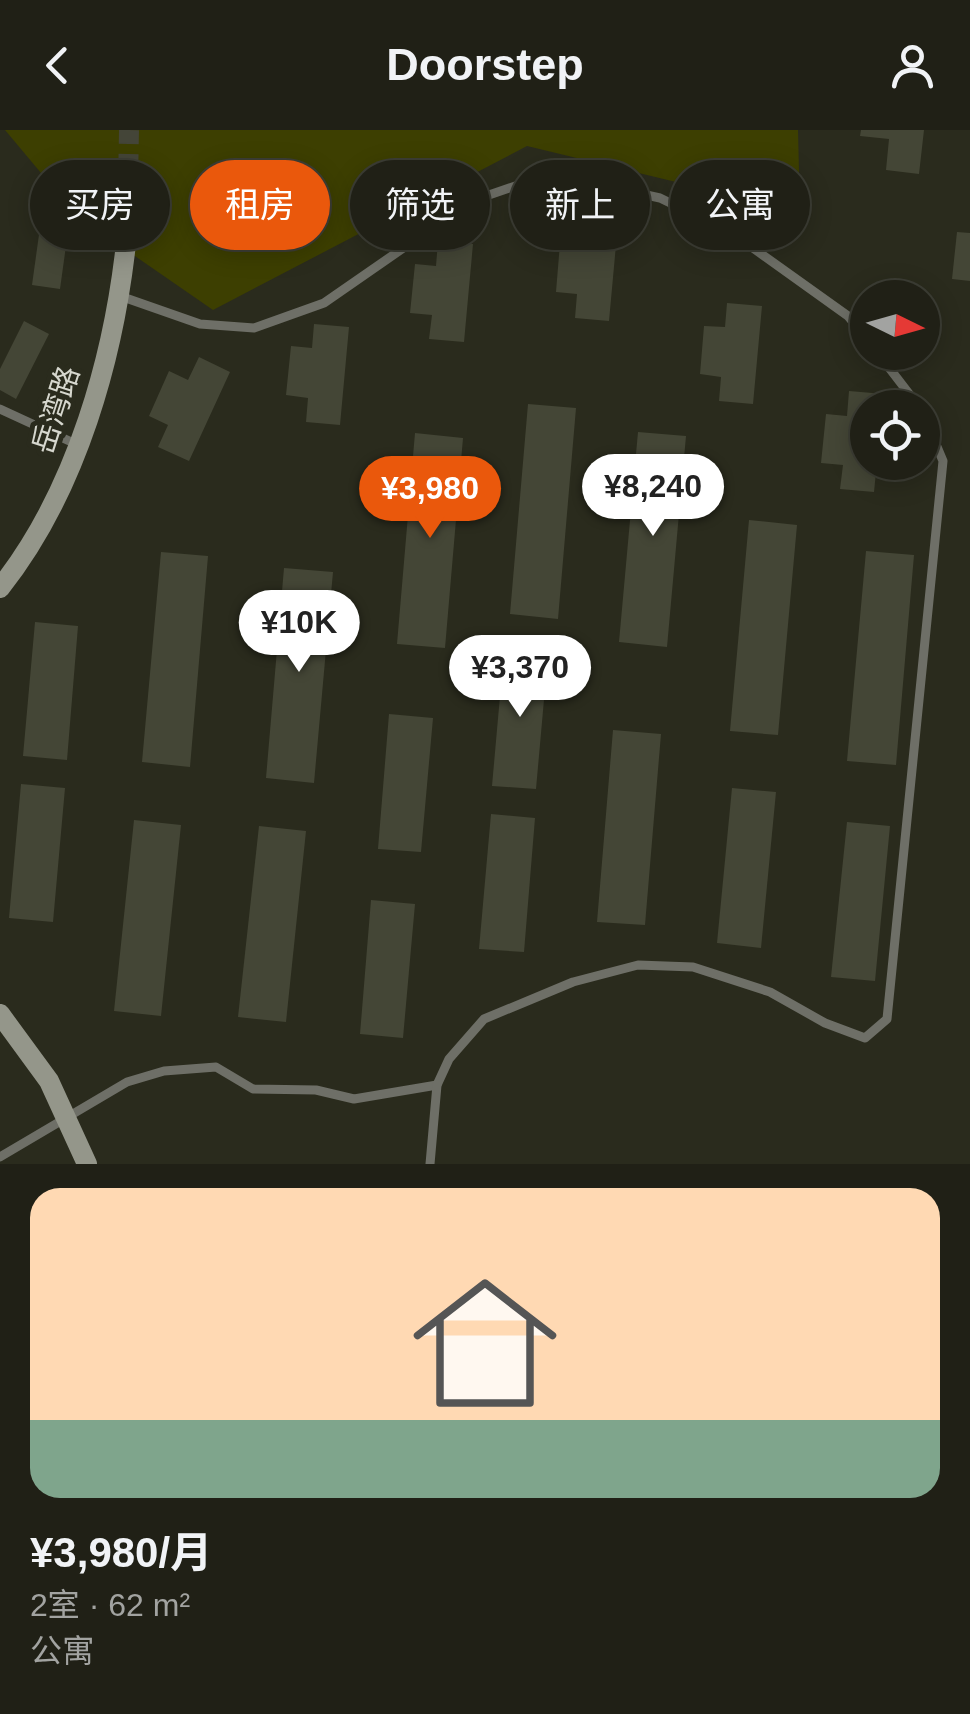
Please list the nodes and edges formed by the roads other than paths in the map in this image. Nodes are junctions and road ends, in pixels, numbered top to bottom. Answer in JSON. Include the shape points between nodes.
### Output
{"nodes":[{"id":1,"x":124,"y":250,"type":"tunnel mouth"},
{"id":2,"x":120,"y":296,"type":"junction"},
{"id":3,"x":850,"y":318,"type":"edge"},
{"id":4,"x":891,"y":370,"type":"edge"},
{"id":5,"x":906,"y":390,"type":"edge"},
{"id":6,"x":0,"y":409,"type":"edge"},
{"id":7,"x":78,"y":444,"type":"junction"},
{"id":8,"x":940,"y":454,"type":"edge"},
{"id":9,"x":0,"y":588,"type":"edge"},
{"id":10,"x":0,"y":1014,"type":"edge"},
{"id":11,"x":438,"y":1086,"type":"junction"},
{"id":12,"x":66,"y":1119,"type":"junction"},
{"id":13,"x":0,"y":1156,"type":"edge"},
{"id":14,"x":87,"y":1164,"type":"edge"},
{"id":15,"x":430,"y":1164,"type":"edge"}],
"edges":[{"from":1,"to":2,"type":"street","name":"岳湾路"},
{"from":2,"to":3,"type":"lane","via":[[200,324],[254,328],[324,303],[448,217],[533,180],[587,182],[660,198],[732,233]]},
{"from":2,"to":7,"type":"street","name":"岳湾路"},
{"from":4,"to":5,"type":"lane"},
{"from":6,"to":7,"type":"lane"},
{"from":7,"to":9,"type":"street","name":"岳湾路","via":[[58,499]]},
{"from":8,"to":11,"type":"lane","via":[[887,1019],[865,1038],[770,992],[693,967],[638,964],[484,1019],[449,1059]]},
{"from":10,"to":12,"type":"street"},
{"from":11,"to":12,"type":"lane","via":[[354,1099],[316,1090],[253,1089],[216,1067],[127,1082]]},
{"from":11,"to":15,"type":"lane"},
{"from":12,"to":13,"type":"lane"},
{"from":12,"to":14,"type":"street"}]}
